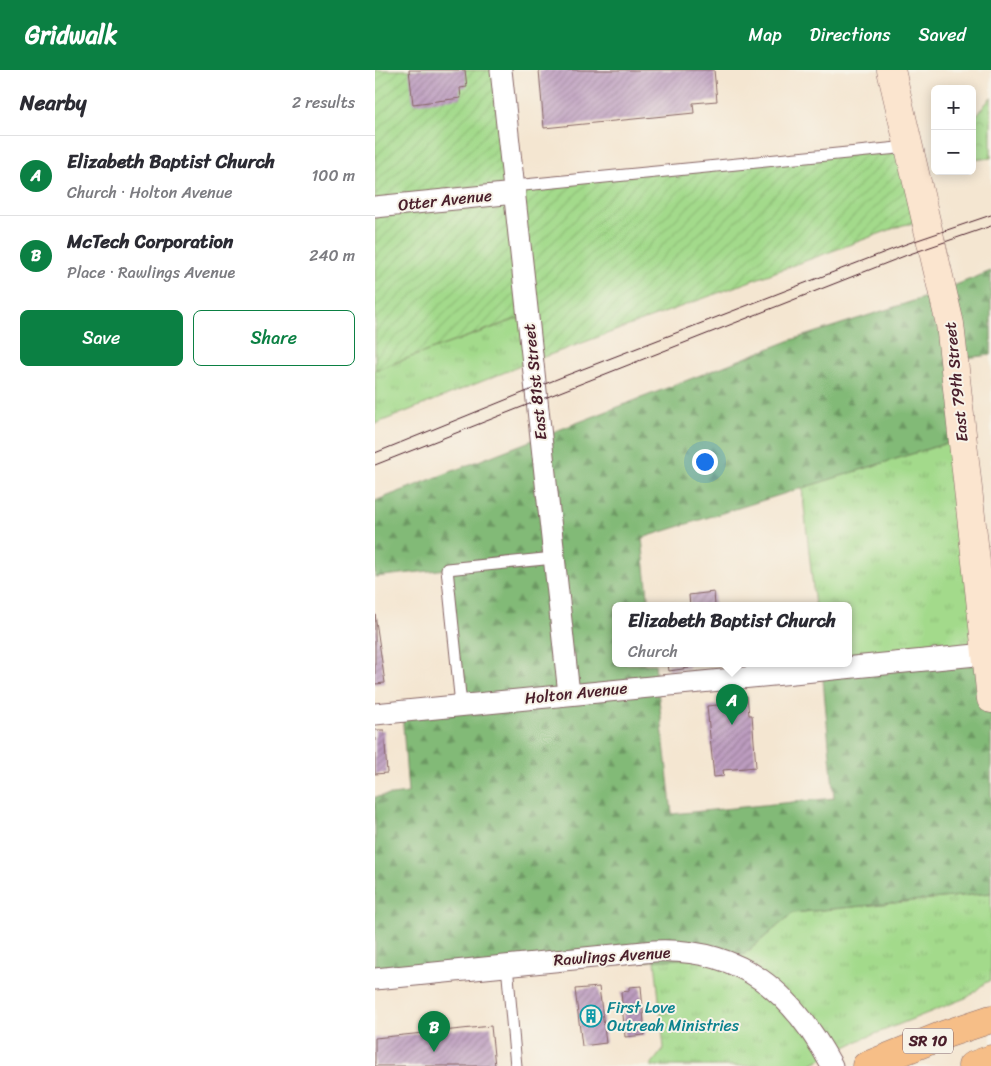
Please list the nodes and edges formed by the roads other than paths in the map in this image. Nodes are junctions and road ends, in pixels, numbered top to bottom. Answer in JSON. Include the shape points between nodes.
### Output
{"nodes":[{"id":1,"x":501,"y":70,"type":"edge"},
{"id":2,"x":891,"y":70,"type":"edge"},
{"id":3,"x":909,"y":147,"type":"junction"},
{"id":4,"x":515,"y":189,"type":"junction"},
{"id":5,"x":375,"y":207,"type":"edge"},
{"id":6,"x":555,"y":558,"type":"junction"},
{"id":7,"x":987,"y":639,"type":"edge"},
{"id":8,"x":852,"y":657,"type":"edge"},
{"id":9,"x":774,"y":667,"type":"edge"},
{"id":10,"x":569,"y":694,"type":"junction"},
{"id":11,"x":991,"y":699,"type":"edge"},
{"id":12,"x":461,"y":705,"type":"junction"},
{"id":13,"x":375,"y":714,"type":"edge"},
{"id":14,"x":507,"y":965,"type":"junction"},
{"id":15,"x":375,"y":979,"type":"edge"},
{"id":16,"x":991,"y":1019,"type":"edge"},
{"id":17,"x":991,"y":1059,"type":"edge"},
{"id":18,"x":516,"y":1066,"type":"edge"},
{"id":19,"x":832,"y":1066,"type":"edge"},
{"id":20,"x":866,"y":1066,"type":"edge"},
{"id":21,"x":972,"y":1066,"type":"edge"}],
"edges":[{"from":1,"to":4,"type":"street","name":"East 81st Street"},
{"from":2,"to":3,"type":"main road","name":"East 79th Street"},
{"from":3,"to":4,"type":"lane"},
{"from":3,"to":7,"type":"main road","name":"East 79th Street","via":[[945,292]]},
{"from":4,"to":5,"type":"street","name":"Otter Avenue"},
{"from":4,"to":6,"type":"street","name":"East 81st Street"},
{"from":6,"to":10,"type":"street","name":"East 81st Street"},
{"from":6,"to":12,"type":"lane","via":[[447,569]]},
{"from":7,"to":8,"type":"street","name":"Holton Avenue"},
{"from":7,"to":11,"type":"main road","name":"East 79th Street"},
{"from":9,"to":10,"type":"street","name":"Holton Avenue"},
{"from":10,"to":12,"type":"street","name":"Holton Avenue"},
{"from":12,"to":13,"type":"street","name":"Holton Avenue"},
{"from":14,"to":15,"type":"street","name":"Rawlings Avenue"},
{"from":14,"to":18,"type":"lane"},
{"from":14,"to":19,"type":"street","name":"Rawlings Avenue","via":[[654,951],[709,957],[745,970],[780,993],[808,1025]]},
{"from":16,"to":20,"type":"main road","number":"SR 10"},
{"from":17,"to":21,"type":"main road","number":"SR 10"}]}
